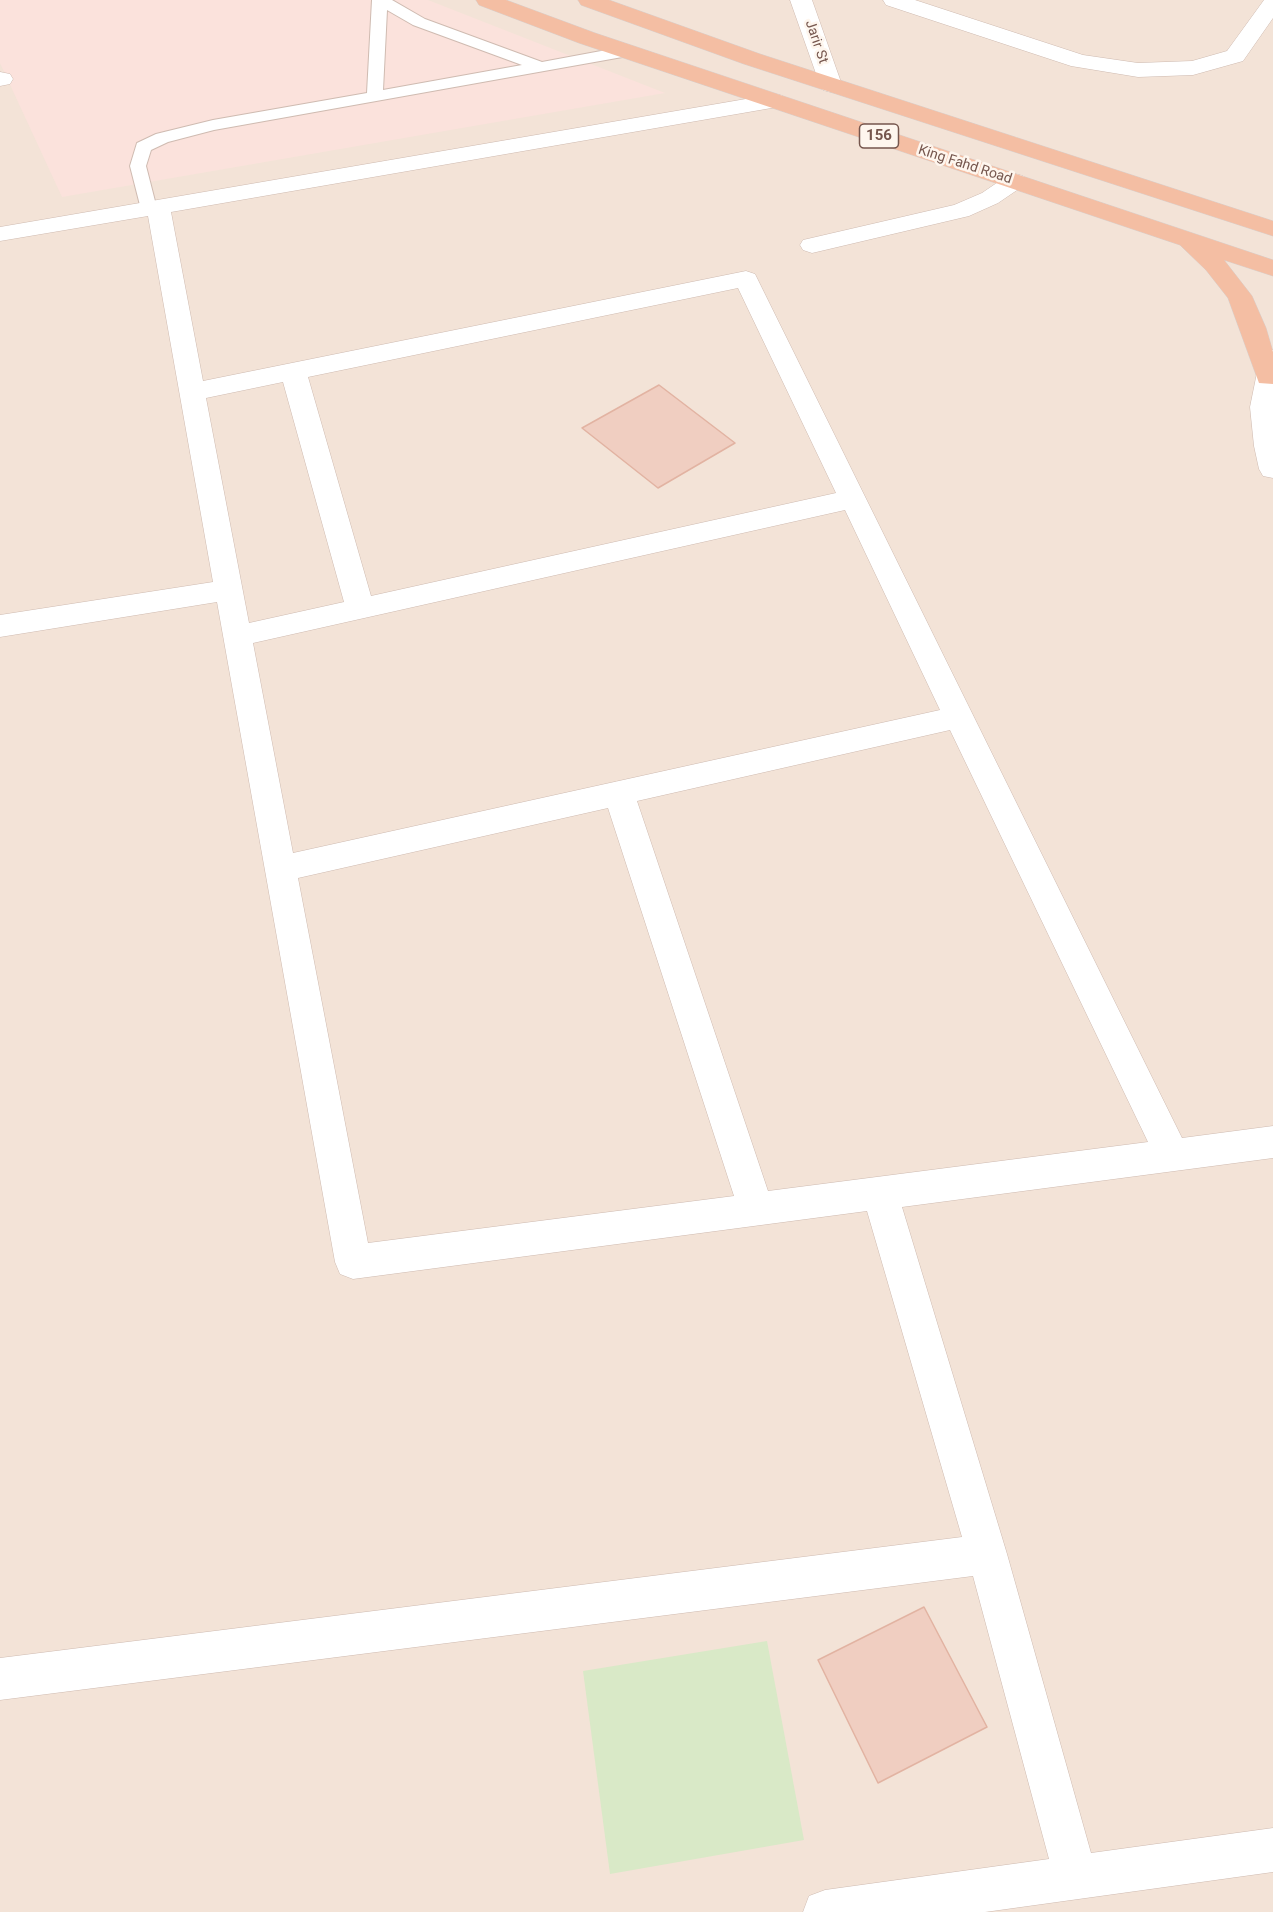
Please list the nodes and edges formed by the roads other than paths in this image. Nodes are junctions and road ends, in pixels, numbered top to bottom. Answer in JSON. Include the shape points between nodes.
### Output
{"nodes":[{"id":1,"x":381,"y":0,"type":"edge"},
{"id":2,"x":487,"y":0,"type":"edge"},
{"id":3,"x":589,"y":0,"type":"edge"},
{"id":4,"x":801,"y":0,"type":"edge"},
{"id":5,"x":896,"y":0,"type":"edge"},
{"id":6,"x":1273,"y":3,"type":"edge"},
{"id":7,"x":628,"y":51,"type":"junction"},
{"id":8,"x":541,"y":67,"type":"junction"},
{"id":9,"x":831,"y":85,"type":"junction"},
{"id":10,"x":375,"y":96,"type":"junction"},
{"id":11,"x":775,"y":101,"type":"junction"},
{"id":12,"x":1014,"y":182,"type":"junction"},
{"id":13,"x":1194,"y":203,"type":"junction"},
{"id":14,"x":153,"y":208,"type":"junction"},
{"id":15,"x":1273,"y":208,"type":"edge"},
{"id":16,"x":1273,"y":229,"type":"edge"},
{"id":17,"x":0,"y":234,"type":"edge"},
{"id":18,"x":1183,"y":238,"type":"junction"},
{"id":19,"x":813,"y":245,"type":"dead end"},
{"id":20,"x":1273,"y":268,"type":"edge"},
{"id":21,"x":1271,"y":367,"type":"edge"},
{"id":22,"x":292,"y":371,"type":"junction"},
{"id":23,"x":192,"y":392,"type":"junction"},
{"id":24,"x":1273,"y":469,"type":"edge"},
{"id":25,"x":853,"y":499,"type":"junction"},
{"id":26,"x":229,"y":590,"type":"junction"},
{"id":27,"x":360,"y":609,"type":"junction"},
{"id":28,"x":0,"y":626,"type":"edge"},
{"id":29,"x":237,"y":636,"type":"junction"},
{"id":30,"x":959,"y":717,"type":"junction"},
{"id":31,"x":619,"y":793,"type":"junction"},
{"id":32,"x":281,"y":869,"type":"junction"},
{"id":33,"x":1273,"y":1142,"type":"edge"},
{"id":34,"x":1172,"y":1155,"type":"junction"},
{"id":35,"x":880,"y":1193,"type":"junction"},
{"id":36,"x":756,"y":1209,"type":"junction"},
{"id":37,"x":987,"y":1554,"type":"junction"},
{"id":38,"x":0,"y":1679,"type":"edge"},
{"id":39,"x":1273,"y":1850,"type":"edge"},
{"id":40,"x":1076,"y":1877,"type":"junction"},
{"id":41,"x":825,"y":1912,"type":"edge"}],
"edges":[{"from":1,"to":8,"type":"lane","via":[[419,22]]},
{"from":1,"to":10,"type":"lane"},
{"from":2,"to":7,"type":"highway","name":"King Fahd Road","number":"156"},
{"from":3,"to":9,"type":"highway","number":"156"},
{"from":4,"to":9,"type":"street","name":"Jarir St"},
{"from":5,"to":6,"type":"street","via":[[1079,61],[1137,70],[1193,68],[1235,56]]},
{"from":7,"to":8,"type":"lane"},
{"from":7,"to":11,"type":"highway","name":"King Fahd Road","number":"156"},
{"from":8,"to":10,"type":"lane"},
{"from":9,"to":13,"type":"highway","number":"156"},
{"from":10,"to":14,"type":"lane","via":[[213,125],[143,147],[138,166]]},
{"from":11,"to":12,"type":"highway","name":"King Fahd Road","number":"156"},
{"from":11,"to":14,"type":"street"},
{"from":12,"to":18,"type":"highway","name":"King Fahd Road","number":"156"},
{"from":12,"to":19,"type":"street","via":[[961,211]]},
{"from":13,"to":15,"type":"highway"},
{"from":13,"to":16,"type":"highway","number":"156"},
{"from":14,"to":17,"type":"street"},
{"from":14,"to":23,"type":"street"},
{"from":18,"to":20,"type":"highway","name":"King Fahd Road","number":"156"},
{"from":18,"to":21,"type":"highway","via":[[1215,265],[1240,296]]},
{"from":21,"to":24,"type":"street","via":[[1263,407]]},
{"from":22,"to":23,"type":"street"},
{"from":22,"to":25,"type":"street","via":[[746,279]]},
{"from":22,"to":27,"type":"street"},
{"from":23,"to":26,"type":"street"},
{"from":25,"to":27,"type":"street"},
{"from":25,"to":30,"type":"street"},
{"from":26,"to":28,"type":"street"},
{"from":26,"to":29,"type":"street"},
{"from":27,"to":29,"type":"street"},
{"from":29,"to":32,"type":"street"},
{"from":30,"to":31,"type":"street"},
{"from":30,"to":34,"type":"street"},
{"from":31,"to":32,"type":"street"},
{"from":31,"to":36,"type":"street"},
{"from":32,"to":36,"type":"street","via":[[353,1262]]},
{"from":33,"to":34,"type":"street"},
{"from":34,"to":35,"type":"street"},
{"from":35,"to":36,"type":"street"},
{"from":35,"to":37,"type":"street"},
{"from":37,"to":38,"type":"street"},
{"from":37,"to":40,"type":"street"},
{"from":39,"to":40,"type":"street"},
{"from":40,"to":41,"type":"street"}]}
